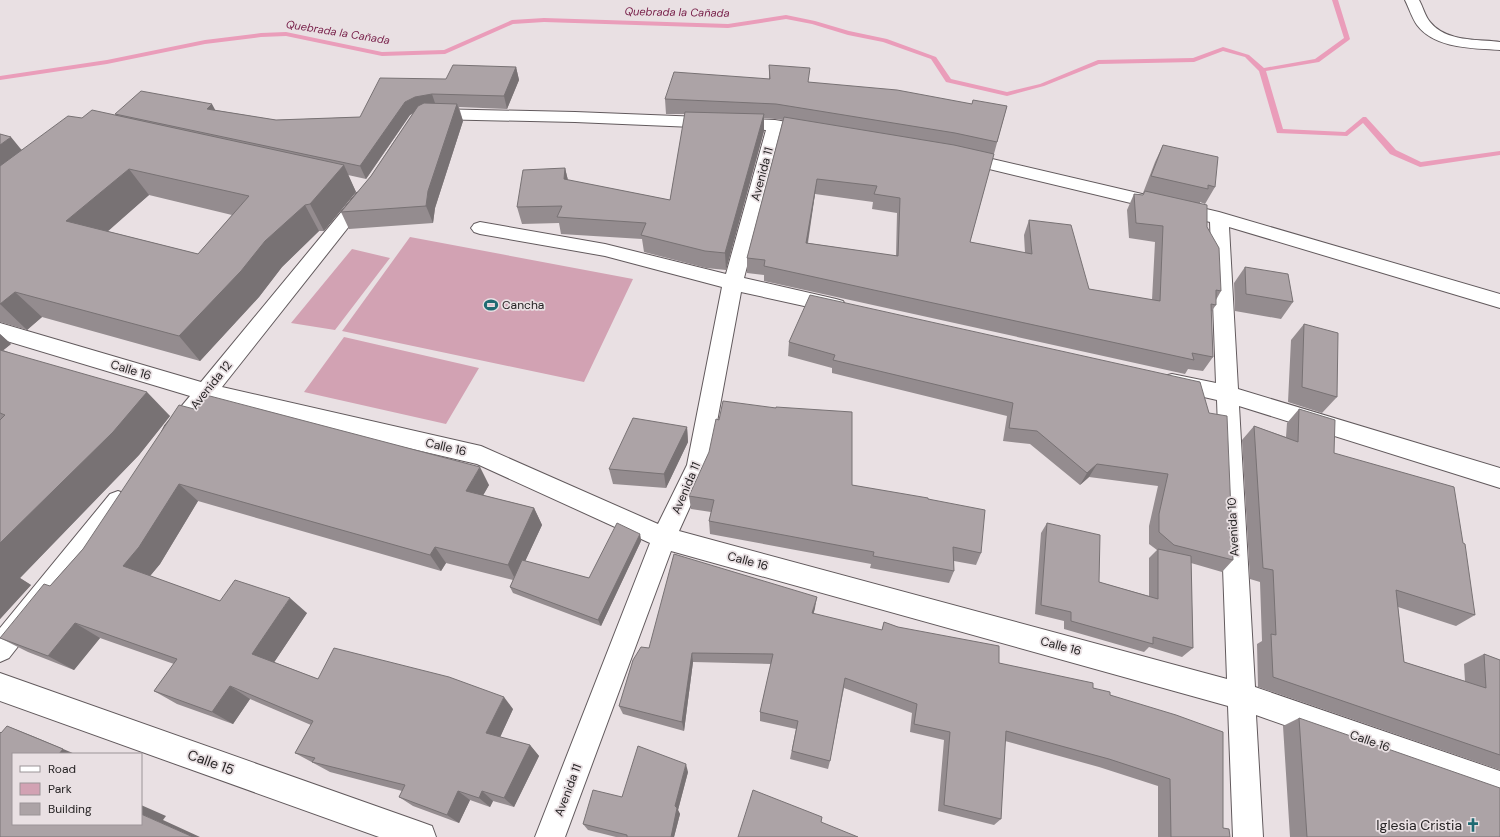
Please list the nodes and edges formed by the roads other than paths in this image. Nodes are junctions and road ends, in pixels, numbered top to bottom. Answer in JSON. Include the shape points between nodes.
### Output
{"nodes":[{"id":1,"x":1412,"y":0,"type":"edge"},
{"id":2,"x":1500,"y":46,"type":"edge"},
{"id":3,"x":418,"y":119,"type":"edge"},
{"id":4,"x":775,"y":125,"type":"junction"},
{"id":5,"x":828,"y":134,"type":"edge"},
{"id":6,"x":943,"y":153,"type":"edge"},
{"id":7,"x":367,"y":184,"type":"edge"},
{"id":8,"x":1219,"y":218,"type":"junction"},
{"id":9,"x":480,"y":228,"type":"dead end"},
{"id":10,"x":733,"y":283,"type":"junction"},
{"id":11,"x":1500,"y":301,"type":"edge"},
{"id":12,"x":856,"y":311,"type":"edge"},
{"id":13,"x":0,"y":331,"type":"edge"},
{"id":14,"x":1157,"y":379,"type":"edge"},
{"id":15,"x":205,"y":392,"type":"junction"},
{"id":16,"x":1227,"y":394,"type":"junction"},
{"id":17,"x":161,"y":447,"type":"edge"},
{"id":18,"x":1500,"y":478,"type":"edge"},
{"id":19,"x":132,"y":484,"type":"edge"},
{"id":20,"x":664,"y":538,"type":"junction"},
{"id":21,"x":0,"y":649,"type":"edge"},
{"id":22,"x":0,"y":687,"type":"edge"},
{"id":23,"x":1241,"y":696,"type":"junction"},
{"id":24,"x":1500,"y":786,"type":"edge"},
{"id":25,"x":421,"y":837,"type":"edge"},
{"id":26,"x":550,"y":837,"type":"edge"},
{"id":27,"x":1248,"y":837,"type":"edge"}],
"edges":[{"from":1,"to":2,"type":"street","via":[[1424,24],[1437,34],[1453,40]]},
{"from":3,"to":4,"type":"street","via":[[426,114],[436,113]]},
{"from":4,"to":5,"type":"street"},
{"from":4,"to":10,"type":"street","name":"Avenida 11"},
{"from":6,"to":8,"type":"street"},
{"from":7,"to":15,"type":"street","name":"Avenida 12"},
{"from":8,"to":11,"type":"street"},
{"from":8,"to":16,"type":"street","name":"Avenida 10"},
{"from":9,"to":10,"type":"street","via":[[605,250]]},
{"from":10,"to":12,"type":"street"},
{"from":10,"to":20,"type":"street","name":"Avenida 11","via":[[698,465]]},
{"from":13,"to":15,"type":"street","name":"Calle 16"},
{"from":14,"to":16,"type":"street"},
{"from":15,"to":17,"type":"street","name":"Avenida 12"},
{"from":15,"to":20,"type":"street","name":"Calle 16","via":[[481,455]]},
{"from":16,"to":18,"type":"street"},
{"from":16,"to":23,"type":"street","name":"Avenida 10"},
{"from":19,"to":21,"type":"street"},
{"from":20,"to":23,"type":"street","name":"Calle 16"},
{"from":20,"to":26,"type":"street","name":"Avenida 11"},
{"from":22,"to":25,"type":"street","name":"Calle 15"},
{"from":23,"to":24,"type":"street","name":"Calle 16"},
{"from":23,"to":27,"type":"street","name":"Avenida 10"}]}
